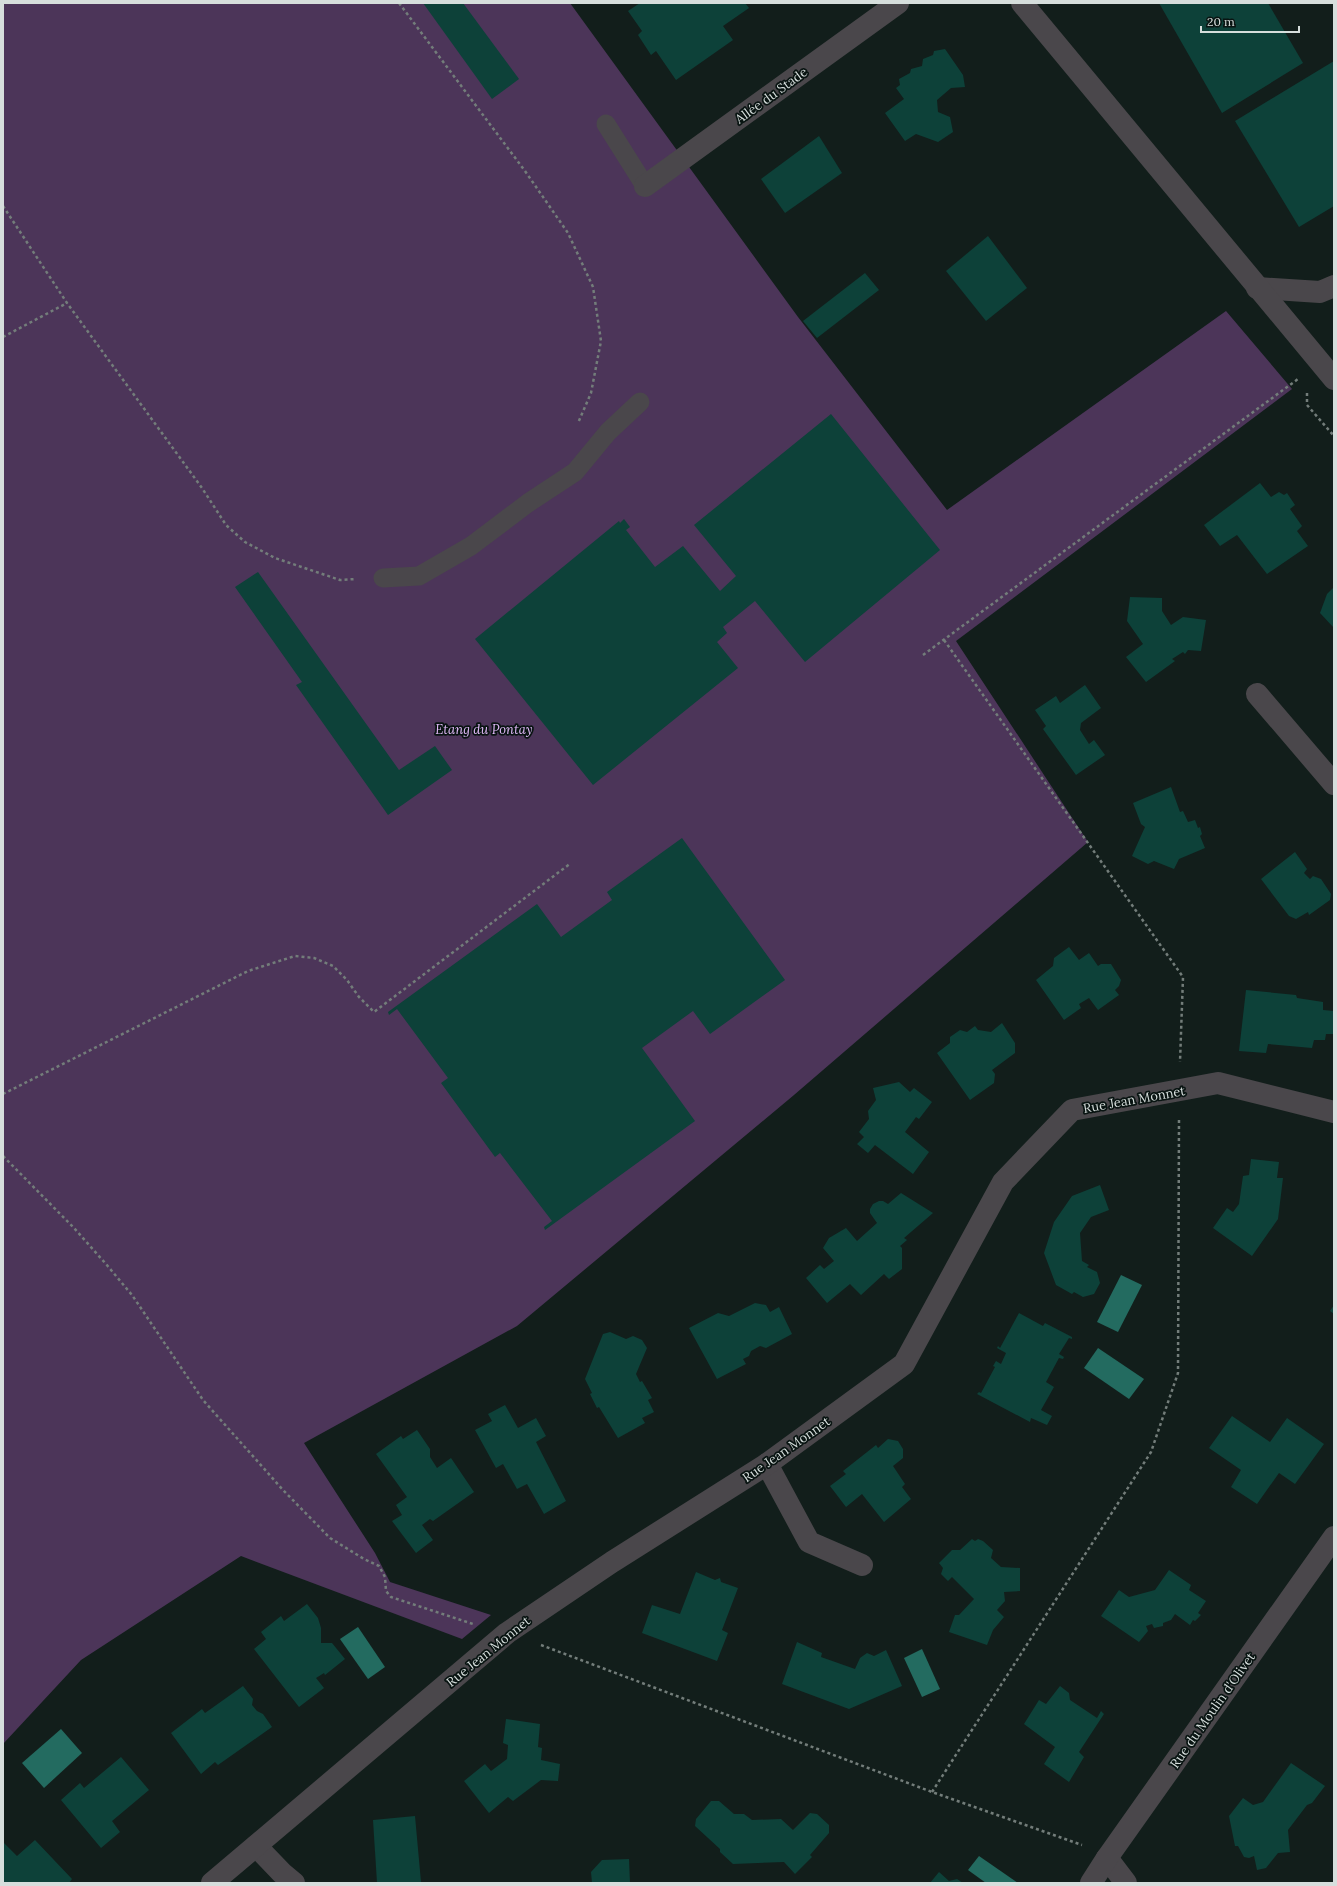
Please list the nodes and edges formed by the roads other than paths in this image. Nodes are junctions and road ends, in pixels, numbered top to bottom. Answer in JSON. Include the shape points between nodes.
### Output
{"nodes":[{"id":1,"x":898,"y":3,"type":"edge"},
{"id":2,"x":1022,"y":3,"type":"edge"},
{"id":3,"x":606,"y":124,"type":"dead end"},
{"id":4,"x":644,"y":186,"type":"joint"},
{"id":5,"x":1334,"y":286,"type":"edge"},
{"id":6,"x":1257,"y":288,"type":"junction"},
{"id":7,"x":1334,"y":379,"type":"edge"},
{"id":8,"x":640,"y":402,"type":"dead end"},
{"id":9,"x":383,"y":578,"type":"road end"},
{"id":10,"x":1257,"y":694,"type":"dead end"},
{"id":11,"x":1334,"y":784,"type":"edge"},
{"id":12,"x":1334,"y":1112,"type":"edge"},
{"id":13,"x":767,"y":1464,"type":"junction"},
{"id":14,"x":1334,"y":1537,"type":"edge"},
{"id":15,"x":862,"y":1564,"type":"dead end"},
{"id":16,"x":256,"y":1846,"type":"junction"},
{"id":17,"x":1107,"y":1858,"type":"junction"},
{"id":18,"x":212,"y":1883,"type":"edge"},
{"id":19,"x":294,"y":1883,"type":"edge"},
{"id":20,"x":1091,"y":1883,"type":"edge"},
{"id":21,"x":1126,"y":1883,"type":"edge"}],
"edges":[{"from":1,"to":4,"type":"street","name":"Allée du Stade"},
{"from":2,"to":6,"type":"street"},
{"from":3,"to":4,"type":"lane"},
{"from":5,"to":6,"type":"street","via":[[1320,292]]},
{"from":6,"to":7,"type":"street"},
{"from":8,"to":9,"type":"lane","via":[[608,432],[575,472],[471,546],[419,576]]},
{"from":10,"to":11,"type":"street"},
{"from":12,"to":13,"type":"street","name":"Rue Jean Monnet","via":[[1218,1083],[1072,1110],[1003,1182],[904,1364]]},
{"from":13,"to":15,"type":"street","via":[[809,1542]]},
{"from":13,"to":16,"type":"street","name":"Rue Jean Monnet","via":[[612,1562],[507,1633]]},
{"from":14,"to":17,"type":"street","name":"Rue du Moulin d'Olivet"},
{"from":16,"to":18,"type":"street","name":"Rue Jean Monnet"},
{"from":16,"to":19,"type":"street"},
{"from":17,"to":20,"type":"street","name":"Rue du Moulin d'Olivet"},
{"from":17,"to":21,"type":"street"}]}
